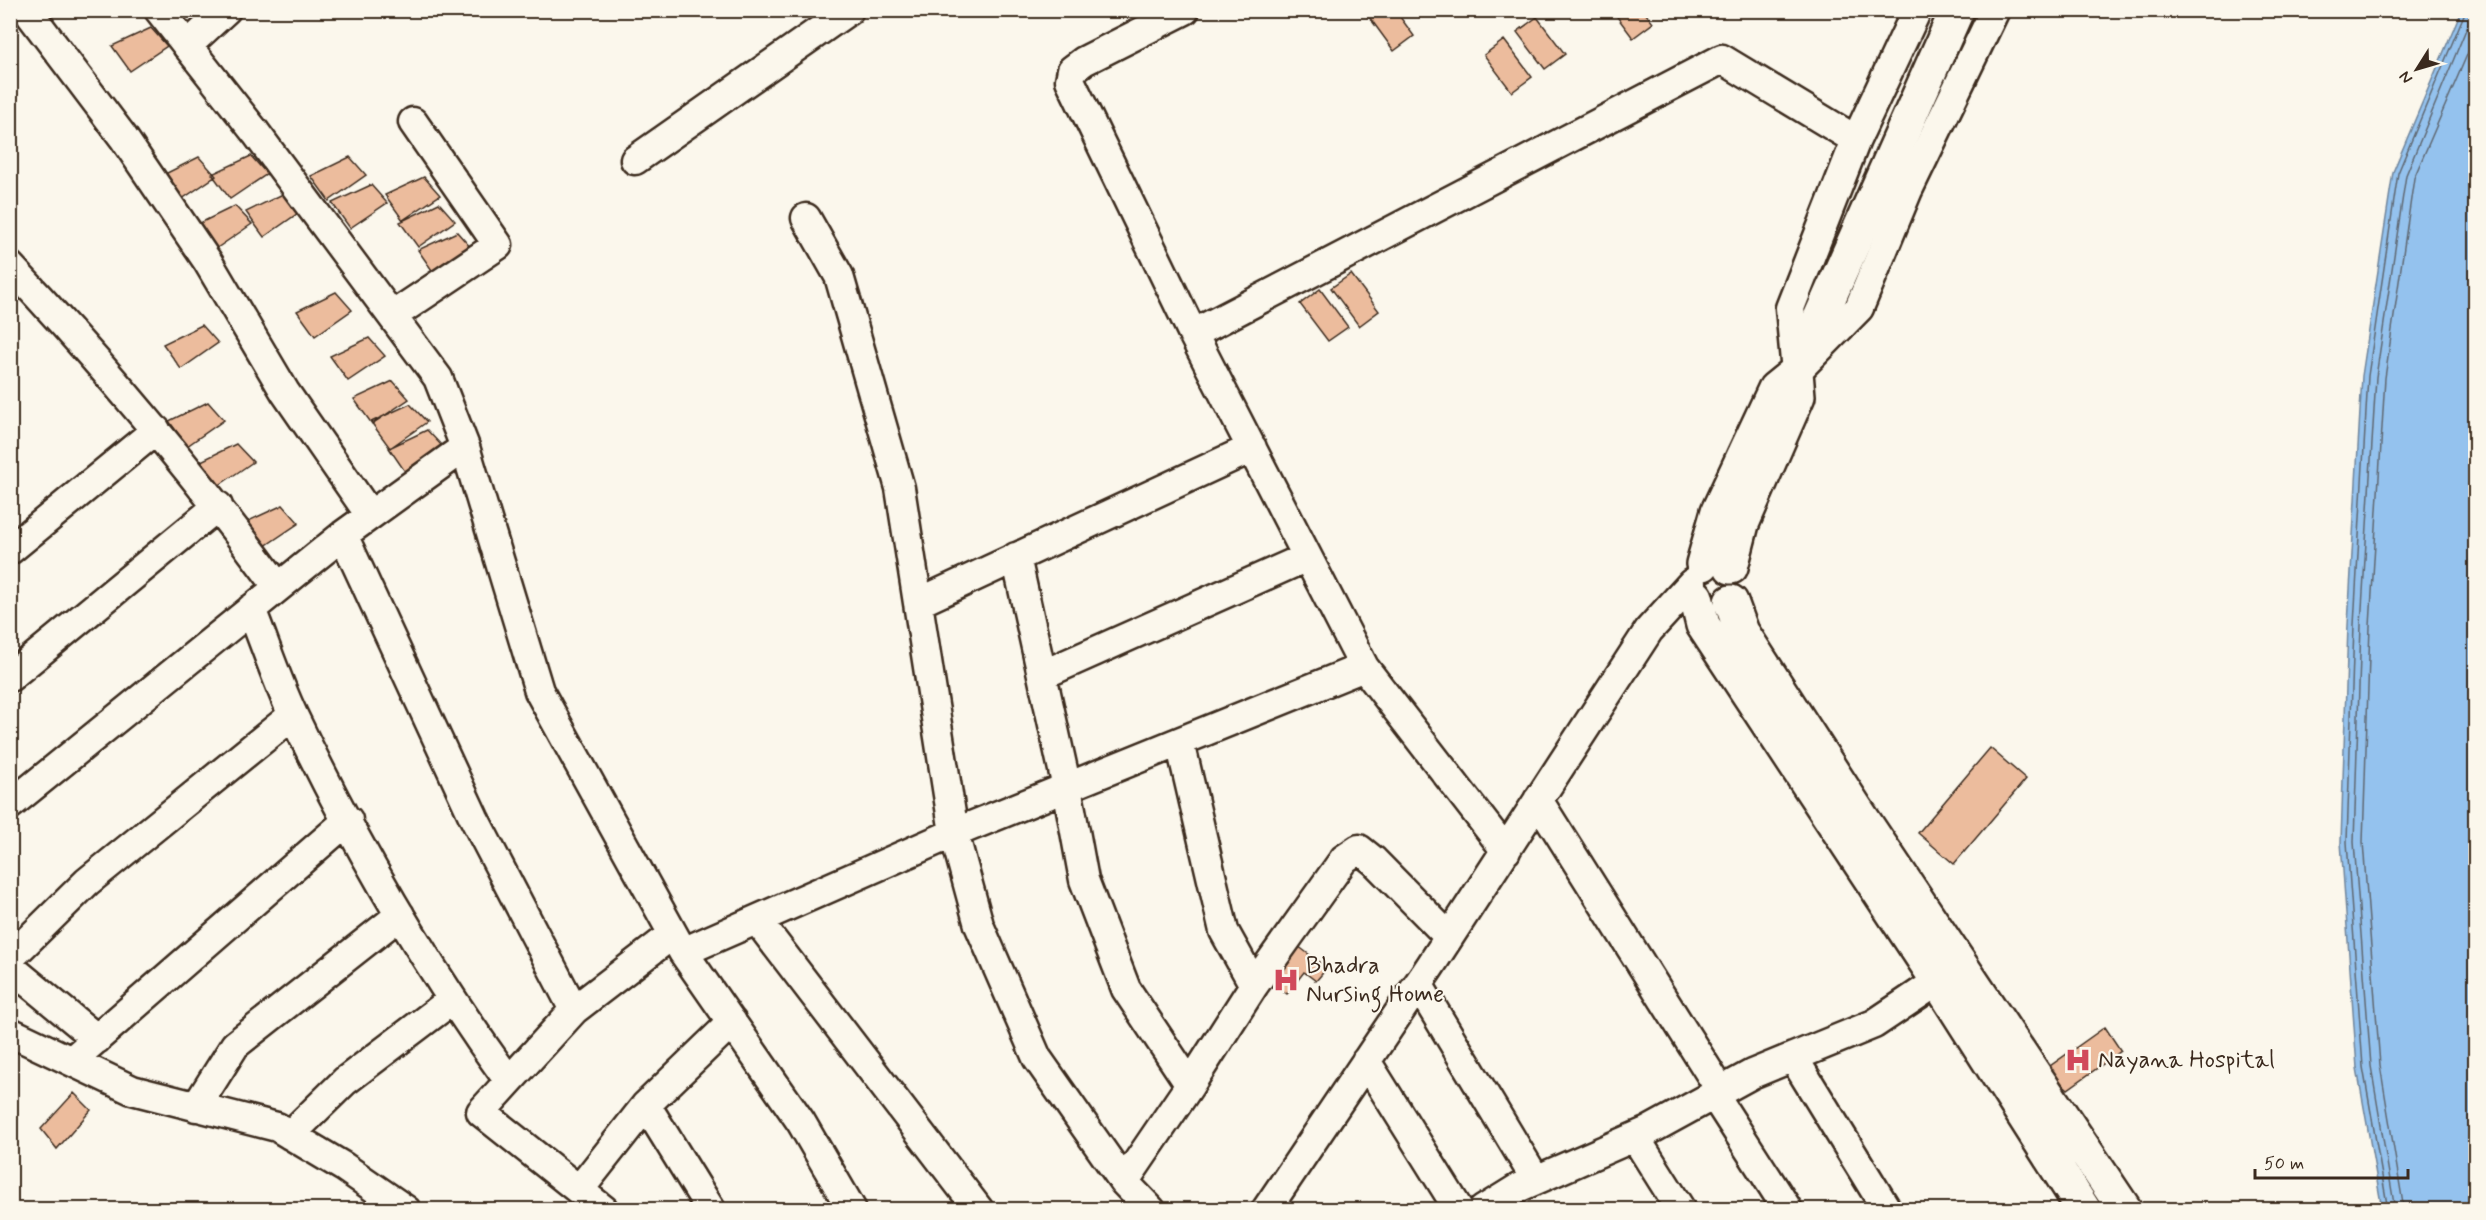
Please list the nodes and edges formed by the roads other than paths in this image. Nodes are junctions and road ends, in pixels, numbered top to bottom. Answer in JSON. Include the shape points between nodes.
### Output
{"nodes":[{"id":1,"x":27,"y":10,"type":"edge"},
{"id":2,"x":159,"y":10,"type":"edge"},
{"id":3,"x":226,"y":10,"type":"edge"},
{"id":4,"x":849,"y":10,"type":"edge"},
{"id":5,"x":1185,"y":10,"type":"edge"},
{"id":6,"x":1917,"y":10,"type":"edge"},
{"id":7,"x":1957,"y":10,"type":"edge"},
{"id":8,"x":1995,"y":10,"type":"edge"},
{"id":9,"x":187,"y":46,"type":"junction"},
{"id":10,"x":412,"y":122,"type":"dead end"},
{"id":11,"x":1856,"y":140,"type":"junction"},
{"id":12,"x":635,"y":160,"type":"dead end"},
{"id":13,"x":806,"y":218,"type":"dead end"},
{"id":14,"x":11,"y":268,"type":"edge"},
{"id":15,"x":392,"y":316,"type":"junction"},
{"id":16,"x":1193,"y":334,"type":"junction"},
{"id":17,"x":1796,"y":372,"type":"junction"},
{"id":18,"x":156,"y":430,"type":"junction"},
{"id":19,"x":465,"y":447,"type":"junction"},
{"id":20,"x":1252,"y":448,"type":"junction"},
{"id":21,"x":218,"y":506,"type":"junction"},
{"id":22,"x":370,"y":515,"type":"junction"},
{"id":23,"x":343,"y":535,"type":"junction"},
{"id":24,"x":10,"y":550,"type":"edge"},
{"id":25,"x":1016,"y":557,"type":"junction"},
{"id":26,"x":1307,"y":557,"type":"junction"},
{"id":27,"x":1705,"y":578,"type":"junction"},
{"id":28,"x":278,"y":587,"type":"junction"},
{"id":29,"x":918,"y":603,"type":"junction"},
{"id":30,"x":251,"y":609,"type":"junction"},
{"id":31,"x":1364,"y":667,"type":"junction"},
{"id":32,"x":1042,"y":675,"type":"junction"},
{"id":33,"x":10,"y":677,"type":"edge"},
{"id":34,"x":293,"y":715,"type":"junction"},
{"id":35,"x":1180,"y":742,"type":"junction"},
{"id":36,"x":1067,"y":788,"type":"junction"},
{"id":37,"x":1538,"y":800,"type":"junction"},
{"id":38,"x":10,"y":805,"type":"edge"},
{"id":39,"x":348,"y":820,"type":"junction"},
{"id":40,"x":954,"y":833,"type":"junction"},
{"id":41,"x":1506,"y":851,"type":"junction"},
{"id":42,"x":400,"y":915,"type":"junction"},
{"id":43,"x":757,"y":920,"type":"junction"},
{"id":44,"x":1449,"y":937,"type":"junction"},
{"id":45,"x":678,"y":943,"type":"junction"},
{"id":46,"x":10,"y":958,"type":"edge"},
{"id":47,"x":10,"y":967,"type":"edge"},
{"id":48,"x":1938,"y":981,"type":"junction"},
{"id":49,"x":1419,"y":984,"type":"junction"},
{"id":50,"x":1254,"y":985,"type":"junction"},
{"id":51,"x":452,"y":1000,"type":"junction"},
{"id":52,"x":574,"y":1010,"type":"junction"},
{"id":53,"x":732,"y":1022,"type":"junction"},
{"id":54,"x":10,"y":1032,"type":"edge"},
{"id":55,"x":97,"y":1039,"type":"junction"},
{"id":56,"x":1793,"y":1057,"type":"junction"},
{"id":57,"x":72,"y":1061,"type":"junction"},
{"id":58,"x":1366,"y":1061,"type":"junction"},
{"id":59,"x":509,"y":1081,"type":"junction"},
{"id":60,"x":1190,"y":1085,"type":"junction"},
{"id":61,"x":1717,"y":1093,"type":"junction"},
{"id":62,"x":646,"y":1105,"type":"junction"},
{"id":63,"x":196,"y":1107,"type":"junction"},
{"id":64,"x":290,"y":1135,"type":"junction"},
{"id":65,"x":1635,"y":1137,"type":"junction"},
{"id":66,"x":1536,"y":1180,"type":"junction"},
{"id":67,"x":1124,"y":1182,"type":"junction"},
{"id":68,"x":579,"y":1190,"type":"junction"},
{"id":69,"x":406,"y":1209,"type":"edge"},
{"id":70,"x":604,"y":1209,"type":"edge"},
{"id":71,"x":711,"y":1209,"type":"edge"},
{"id":72,"x":852,"y":1209,"type":"edge"},
{"id":73,"x":979,"y":1209,"type":"edge"},
{"id":74,"x":1151,"y":1209,"type":"edge"},
{"id":75,"x":1266,"y":1209,"type":"edge"},
{"id":76,"x":1459,"y":1209,"type":"edge"},
{"id":77,"x":1483,"y":1209,"type":"edge"},
{"id":78,"x":1682,"y":1209,"type":"edge"},
{"id":79,"x":1788,"y":1209,"type":"edge"},
{"id":80,"x":1887,"y":1209,"type":"edge"},
{"id":81,"x":2084,"y":1209,"type":"edge"},
{"id":82,"x":2125,"y":1209,"type":"edge"}],
"edges":[{"from":1,"to":22,"type":"street","via":[[123,137],[208,262],[285,392]]},
{"from":2,"to":9,"type":"street"},
{"from":3,"to":9,"type":"street"},
{"from":4,"to":12,"type":"street"},
{"from":5,"to":16,"type":"street","via":[[1084,61],[1072,70],[1070,80]]},
{"from":6,"to":11,"type":"street"},
{"from":7,"to":17,"type":"main road"},
{"from":8,"to":17,"type":"street","via":[[1908,190],[1859,308]]},
{"from":9,"to":15,"type":"street"},
{"from":10,"to":15,"type":"street","via":[[498,244]]},
{"from":11,"to":16,"type":"street","via":[[1722,59]]},
{"from":11,"to":17,"type":"street","via":[[1790,308]]},
{"from":13,"to":29,"type":"street","via":[[840,276],[900,488]]},
{"from":14,"to":18,"type":"street","via":[[90,351]]},
{"from":15,"to":19,"type":"street","via":[[438,378]]},
{"from":16,"to":20,"type":"street"},
{"from":17,"to":27,"type":"main road","via":[[1798,396],[1742,524]]},
{"from":18,"to":21,"type":"street"},
{"from":18,"to":24,"type":"street"},
{"from":19,"to":22,"type":"street"},
{"from":19,"to":45,"type":"street","via":[[539,692]]},
{"from":20,"to":25,"type":"street"},
{"from":20,"to":26,"type":"street"},
{"from":21,"to":28,"type":"street"},
{"from":21,"to":33,"type":"street"},
{"from":22,"to":23,"type":"street"},
{"from":23,"to":28,"type":"street"},
{"from":23,"to":52,"type":"street","via":[[474,818]]},
{"from":25,"to":29,"type":"street"},
{"from":25,"to":32,"type":"street"},
{"from":26,"to":31,"type":"street"},
{"from":26,"to":32,"type":"street"},
{"from":27,"to":37,"type":"street","via":[[1649,630]]},
{"from":27,"to":48,"type":"main road","via":[[1703,625]]},
{"from":27,"to":82,"type":"main road","via":[[1708,606],[1731,602],[1742,632],[1850,800]]},
{"from":28,"to":30,"type":"street"},
{"from":29,"to":40,"type":"street"},
{"from":30,"to":34,"type":"street"},
{"from":30,"to":38,"type":"street"},
{"from":31,"to":35,"type":"street"},
{"from":31,"to":41,"type":"street"},
{"from":32,"to":36,"type":"street"},
{"from":34,"to":39,"type":"street"},
{"from":34,"to":46,"type":"street","via":[[87,882]]},
{"from":35,"to":36,"type":"street"},
{"from":35,"to":50,"type":"street","via":[[1224,931]]},
{"from":36,"to":40,"type":"street"},
{"from":36,"to":60,"type":"street","via":[[1084,880],[1126,989]]},
{"from":37,"to":41,"type":"street"},
{"from":37,"to":61,"type":"street"},
{"from":39,"to":42,"type":"street"},
{"from":39,"to":55,"type":"street"},
{"from":40,"to":43,"type":"street"},
{"from":40,"to":67,"type":"street","via":[[979,925],[1037,1058]]},
{"from":41,"to":44,"type":"street"},
{"from":42,"to":51,"type":"street"},
{"from":42,"to":63,"type":"street","via":[[235,1045]]},
{"from":43,"to":45,"type":"street"},
{"from":43,"to":73,"type":"street"},
{"from":44,"to":49,"type":"street"},
{"from":44,"to":50,"type":"street","via":[[1359,849],[1344,859]]},
{"from":45,"to":52,"type":"street"},
{"from":45,"to":53,"type":"street"},
{"from":47,"to":55,"type":"street"},
{"from":48,"to":56,"type":"street","via":[[1874,1024]]},
{"from":48,"to":81,"type":"main road"},
{"from":49,"to":58,"type":"street"},
{"from":49,"to":66,"type":"street"},
{"from":50,"to":60,"type":"street"},
{"from":51,"to":59,"type":"street"},
{"from":51,"to":64,"type":"street","via":[[345,1081]]},
{"from":52,"to":59,"type":"street"},
{"from":53,"to":62,"type":"street"},
{"from":53,"to":72,"type":"street","via":[[801,1122]]},
{"from":54,"to":57,"type":"street"},
{"from":55,"to":57,"type":"street"},
{"from":56,"to":61,"type":"street"},
{"from":56,"to":80,"type":"street"},
{"from":57,"to":63,"type":"street","via":[[132,1090]]},
{"from":58,"to":75,"type":"street"},
{"from":58,"to":76,"type":"street"},
{"from":59,"to":68,"type":"street","via":[[481,1112]]},
{"from":60,"to":67,"type":"street"},
{"from":61,"to":65,"type":"street"},
{"from":61,"to":79,"type":"street"},
{"from":62,"to":68,"type":"street"},
{"from":62,"to":71,"type":"street"},
{"from":63,"to":64,"type":"street","via":[[278,1127]]},
{"from":64,"to":69,"type":"street"},
{"from":65,"to":66,"type":"street"},
{"from":65,"to":78,"type":"street"},
{"from":66,"to":77,"type":"street"},
{"from":67,"to":74,"type":"street"},
{"from":68,"to":70,"type":"street"}]}
